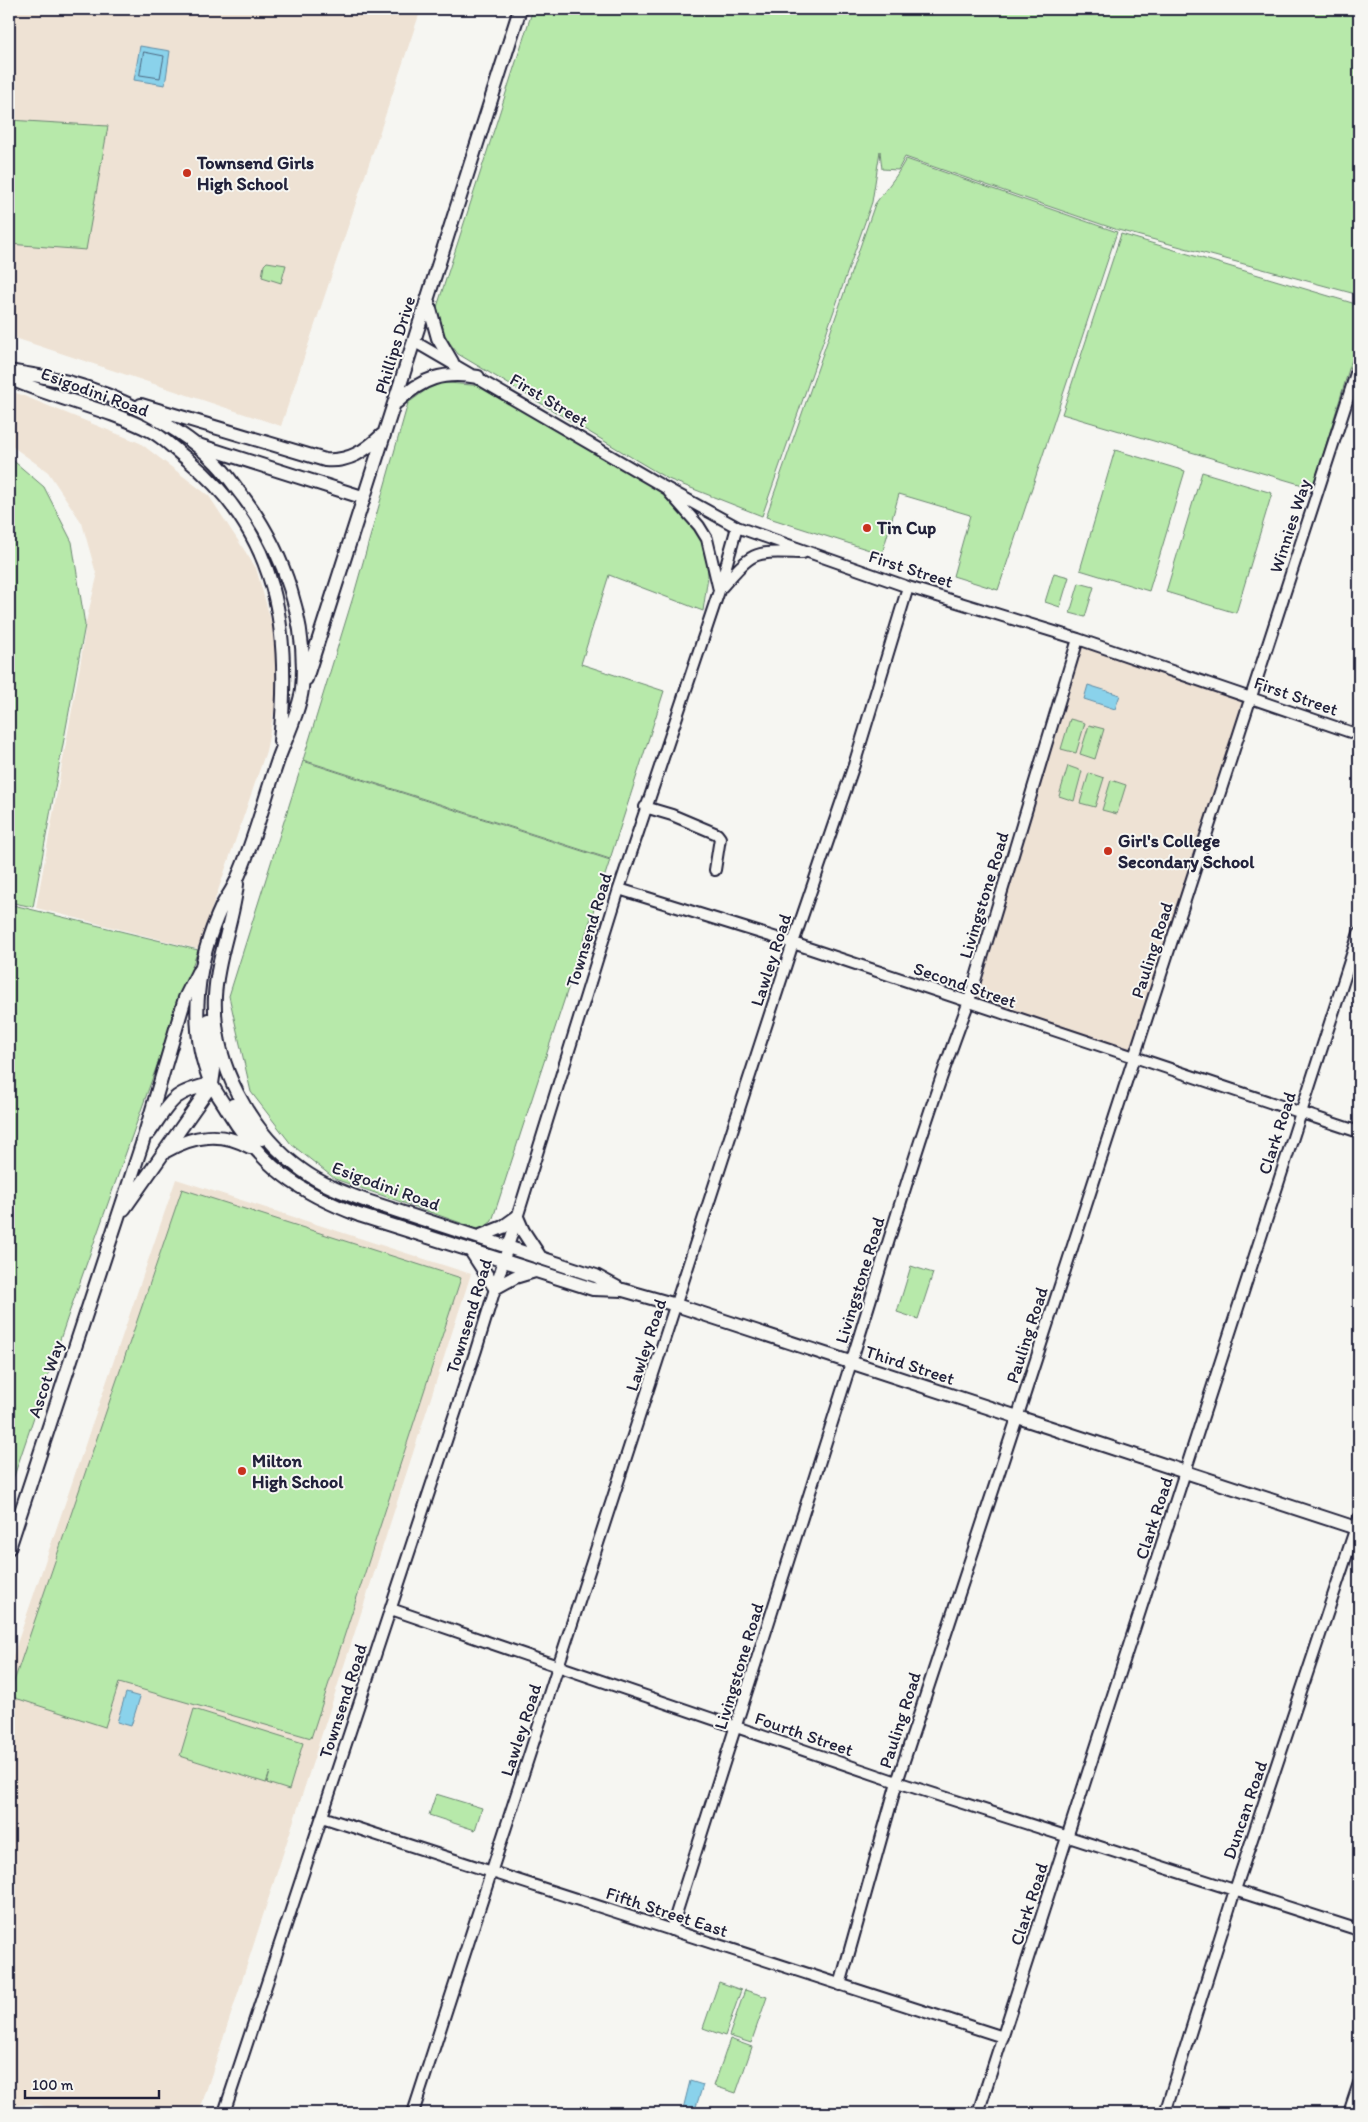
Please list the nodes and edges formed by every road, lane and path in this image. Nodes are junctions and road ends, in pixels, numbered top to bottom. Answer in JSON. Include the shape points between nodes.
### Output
{"nodes":[{"id":1,"x":520,"y":9,"type":"edge"},
{"id":2,"x":428,"y":299,"type":"junction"},
{"id":3,"x":415,"y":342,"type":"junction"},
{"id":4,"x":452,"y":362,"type":"junction"},
{"id":5,"x":1359,"y":364,"type":"edge"},
{"id":6,"x":9,"y":371,"type":"edge"},
{"id":7,"x":478,"y":377,"type":"junction"},
{"id":8,"x":9,"y":378,"type":"edge"},
{"id":9,"x":70,"y":382,"type":"junction"},
{"id":10,"x":395,"y":403,"type":"junction"},
{"id":11,"x":153,"y":432,"type":"junction"},
{"id":12,"x":385,"y":433,"type":"junction"},
{"id":13,"x":193,"y":443,"type":"junction"},
{"id":14,"x":664,"y":487,"type":"junction"},
{"id":15,"x":362,"y":497,"type":"junction"},
{"id":16,"x":737,"y":526,"type":"junction"},
{"id":17,"x":814,"y":553,"type":"junction"},
{"id":18,"x":908,"y":587,"type":"junction"},
{"id":19,"x":719,"y":591,"type":"junction"},
{"id":20,"x":1078,"y":639,"type":"junction"},
{"id":21,"x":302,"y":691,"type":"junction"},
{"id":22,"x":1252,"y":698,"type":"junction"},
{"id":23,"x":1359,"y":735,"type":"edge"},
{"id":24,"x":277,"y":763,"type":"junction"},
{"id":25,"x":645,"y":807,"type":"junction"},
{"id":26,"x":715,"y":870,"type":"dead end"},
{"id":27,"x":238,"y":878,"type":"junction"},
{"id":28,"x":619,"y":889,"type":"junction"},
{"id":29,"x":1359,"y":933,"type":"edge"},
{"id":30,"x":793,"y":944,"type":"junction"},
{"id":31,"x":203,"y":963,"type":"junction"},
{"id":32,"x":215,"y":996,"type":"junction"},
{"id":33,"x":968,"y":1004,"type":"junction"},
{"id":34,"x":1134,"y":1057,"type":"junction"},
{"id":35,"x":212,"y":1084,"type":"junction"},
{"id":36,"x":1301,"y":1113,"type":"junction"},
{"id":37,"x":1359,"y":1132,"type":"edge"},
{"id":38,"x":142,"y":1144,"type":"junction"},
{"id":39,"x":274,"y":1145,"type":"junction"},
{"id":40,"x":259,"y":1152,"type":"junction"},
{"id":41,"x":163,"y":1153,"type":"junction"},
{"id":42,"x":517,"y":1217,"type":"junction"},
{"id":43,"x":116,"y":1221,"type":"junction"},
{"id":44,"x":478,"y":1237,"type":"junction"},
{"id":45,"x":508,"y":1247,"type":"junction"},
{"id":46,"x":471,"y":1250,"type":"junction"},
{"id":47,"x":540,"y":1257,"type":"junction"},
{"id":48,"x":504,"y":1261,"type":"junction"},
{"id":49,"x":535,"y":1271,"type":"junction"},
{"id":50,"x":495,"y":1288,"type":"junction"},
{"id":51,"x":623,"y":1290,"type":"junction"},
{"id":52,"x":676,"y":1305,"type":"junction"},
{"id":53,"x":851,"y":1364,"type":"junction"},
{"id":54,"x":1017,"y":1418,"type":"junction"},
{"id":55,"x":1186,"y":1473,"type":"junction"},
{"id":56,"x":1358,"y":1525,"type":"edge"},
{"id":57,"x":9,"y":1548,"type":"edge"},
{"id":58,"x":391,"y":1609,"type":"junction"},
{"id":59,"x":560,"y":1665,"type":"junction"},
{"id":60,"x":737,"y":1728,"type":"junction"},
{"id":61,"x":897,"y":1782,"type":"junction"},
{"id":62,"x":322,"y":1817,"type":"junction"},
{"id":63,"x":1067,"y":1836,"type":"junction"},
{"id":64,"x":492,"y":1872,"type":"junction"},
{"id":65,"x":1235,"y":1890,"type":"junction"},
{"id":66,"x":671,"y":1930,"type":"junction"},
{"id":67,"x":1359,"y":1930,"type":"edge"},
{"id":68,"x":840,"y":1985,"type":"junction"},
{"id":69,"x":1003,"y":2038,"type":"junction"},
{"id":70,"x":1359,"y":2083,"type":"edge"},
{"id":71,"x":224,"y":2113,"type":"edge"},
{"id":72,"x":414,"y":2113,"type":"edge"},
{"id":73,"x":978,"y":2113,"type":"edge"},
{"id":74,"x":1165,"y":2113,"type":"edge"},
{"id":75,"x":1349,"y":2113,"type":"edge"}],
"edges":[{"from":1,"to":2,"type":"main road","name":"Phillips Drive"},
{"from":2,"to":3,"type":"main road","name":"Phillips Drive"},
{"from":2,"to":4,"type":"main road","via":[[438,338]]},
{"from":3,"to":4,"type":"street","name":"First Street"},
{"from":3,"to":10,"type":"main road","name":"Phillips Drive"},
{"from":4,"to":7,"type":"street","name":"First Street"},
{"from":5,"to":22,"type":"street","name":"Winnies Way"},
{"from":6,"to":9,"type":"main road","name":"Esigodini Road"},
{"from":7,"to":10,"type":"main road","via":[[453,374],[429,379],[412,387]]},
{"from":7,"to":14,"type":"street","name":"First Street"},
{"from":8,"to":11,"type":"main road","name":"Esigodini Road"},
{"from":9,"to":12,"type":"main road","via":[[325,460],[337,461],[358,454]]},
{"from":9,"to":13,"type":"main road","name":"Esigodini Road","via":[[165,423]]},
{"from":10,"to":12,"type":"main road","name":"Phillips Drive"},
{"from":11,"to":13,"type":"main road"},
{"from":11,"to":24,"type":"main road","name":"Esigodini Road","via":[[202,472],[226,499],[243,522],[264,564],[275,594],[283,636],[284,697]]},
{"from":12,"to":15,"type":"main road","name":"Phillips Drive"},
{"from":13,"to":15,"type":"main road"},
{"from":13,"to":21,"type":"main road","name":"Esigodini Road","via":[[231,481],[274,546],[292,590],[298,615]]},
{"from":14,"to":16,"type":"street","name":"First Street"},
{"from":14,"to":19,"type":"street","via":[[702,530]]},
{"from":15,"to":21,"type":"main road","name":"Phillips Drive"},
{"from":16,"to":17,"type":"street","name":"First Street"},
{"from":16,"to":19,"type":"street","name":"Townsend Road"},
{"from":17,"to":18,"type":"street","name":"First Street"},
{"from":17,"to":19,"type":"street","via":[[755,554]]},
{"from":18,"to":20,"type":"street","name":"First Street"},
{"from":18,"to":30,"type":"street","name":"Lawley Road","via":[[854,765]]},
{"from":19,"to":25,"type":"street","name":"Townsend Road"},
{"from":20,"to":22,"type":"street","name":"First Street"},
{"from":20,"to":33,"type":"street","name":"Livingstone Road"},
{"from":21,"to":24,"type":"main road","name":"Esigodini Road"},
{"from":22,"to":23,"type":"street","name":"First Street"},
{"from":22,"to":34,"type":"street","name":"Pauling Road"},
{"from":24,"to":27,"type":"main road","name":"Esigodini Road"},
{"from":25,"to":26,"type":"street","via":[[717,834],[720,838]]},
{"from":25,"to":28,"type":"street","name":"Townsend Road"},
{"from":27,"to":31,"type":"main road","name":"Esigodini Road","via":[[222,908]]},
{"from":27,"to":32,"type":"main road","name":"Esigodini Road","via":[[234,912]]},
{"from":28,"to":30,"type":"street","name":"Second Street"},
{"from":28,"to":42,"type":"street","name":"Townsend Road"},
{"from":29,"to":36,"type":"street","name":"Clark Road"},
{"from":30,"to":33,"type":"street","name":"Second Street"},
{"from":30,"to":52,"type":"street","name":"Lawley Road"},
{"from":31,"to":35,"type":"main road","name":"Esigodini Road","via":[[197,1018],[204,1061]]},
{"from":31,"to":38,"type":"main road","via":[[185,998]]},
{"from":32,"to":35,"type":"main road","via":[[208,1023],[213,1056]]},
{"from":32,"to":39,"type":"main road","name":"Esigodini Road","via":[[218,1038],[228,1071],[252,1117]]},
{"from":33,"to":34,"type":"street","name":"Second Street"},
{"from":33,"to":53,"type":"street","name":"Livingstone Road","via":[[946,1061]]},
{"from":34,"to":36,"type":"street","name":"Second Street"},
{"from":34,"to":54,"type":"street","name":"Pauling Road"},
{"from":35,"to":38,"type":"main road","via":[[188,1088],[179,1094],[168,1104]]},
{"from":35,"to":39,"type":"main road","via":[[256,1136]]},
{"from":35,"to":40,"type":"main road","name":"Esigodini Road","via":[[239,1128]]},
{"from":35,"to":41,"type":"main road"},
{"from":36,"to":37,"type":"street","name":"Second Street"},
{"from":36,"to":55,"type":"street","name":"Clark Road"},
{"from":38,"to":43,"type":"main road","name":"Ascot Way"},
{"from":39,"to":44,"type":"main road","name":"Esigodini Road","via":[[303,1170],[330,1187]]},
{"from":40,"to":41,"type":"main road","via":[[236,1139],[215,1136],[189,1140]]},
{"from":40,"to":46,"type":"main road","name":"Esigodini Road","via":[[277,1171],[322,1201]]},
{"from":41,"to":43,"type":"main road"},
{"from":42,"to":44,"type":"main road","via":[[503,1227]]},
{"from":42,"to":45,"type":"street","name":"Townsend Road"},
{"from":42,"to":47,"type":"main road"},
{"from":43,"to":57,"type":"main road","name":"Ascot Way"},
{"from":44,"to":45,"type":"main road","name":"Esigodini Road"},
{"from":45,"to":47,"type":"main road","name":"Third Street"},
{"from":45,"to":48,"type":"street","name":"Townsend Road"},
{"from":46,"to":48,"type":"main road","name":"Esigodini Road"},
{"from":46,"to":50,"type":"main road"},
{"from":47,"to":51,"type":"main road","name":"Third Street","via":[[596,1276]]},
{"from":48,"to":49,"type":"main road","name":"Third Street"},
{"from":48,"to":50,"type":"street","name":"Townsend Road"},
{"from":49,"to":50,"type":"main road"},
{"from":49,"to":51,"type":"main road","name":"Third Street","via":[[593,1289]]},
{"from":50,"to":58,"type":"street","name":"Townsend Road"},
{"from":51,"to":52,"type":"main road","name":"Third Street"},
{"from":52,"to":53,"type":"main road","name":"Third Street"},
{"from":52,"to":59,"type":"street","name":"Lawley Road"},
{"from":53,"to":54,"type":"main road","name":"Third Street"},
{"from":53,"to":60,"type":"street","name":"Livingstone Road"},
{"from":54,"to":55,"type":"main road","name":"Third Street"},
{"from":54,"to":61,"type":"street","name":"Pauling Road"},
{"from":55,"to":56,"type":"main road","name":"Third Street"},
{"from":55,"to":63,"type":"street","name":"Clark Road"},
{"from":56,"to":65,"type":"street","name":"Duncan Road"},
{"from":58,"to":59,"type":"street","name":"Fourth Street"},
{"from":58,"to":62,"type":"street","name":"Townsend Road"},
{"from":59,"to":60,"type":"street","name":"Fourth Street"},
{"from":59,"to":64,"type":"street","name":"Lawley Road"},
{"from":60,"to":61,"type":"street","name":"Fourth Street"},
{"from":60,"to":66,"type":"street","name":"Livingstone Road"},
{"from":61,"to":63,"type":"street","name":"Fourth Street"},
{"from":61,"to":68,"type":"street","name":"Pauling Road"},
{"from":62,"to":64,"type":"street","name":"Fifth Street East"},
{"from":62,"to":71,"type":"street","name":"Townsend Road"},
{"from":63,"to":65,"type":"street","name":"Fourth Street"},
{"from":63,"to":69,"type":"street","name":"Clark Road"},
{"from":64,"to":66,"type":"street","name":"Fifth Street East"},
{"from":64,"to":72,"type":"street","name":"Lawley Road"},
{"from":65,"to":67,"type":"street","name":"Fourth Street"},
{"from":65,"to":74,"type":"street","name":"Duncan Road"},
{"from":66,"to":68,"type":"street","name":"Fifth Street East"},
{"from":68,"to":69,"type":"street","name":"Fifth Street East"},
{"from":69,"to":73,"type":"street","name":"Clark Road"},
{"from":70,"to":75,"type":"street"}]}
